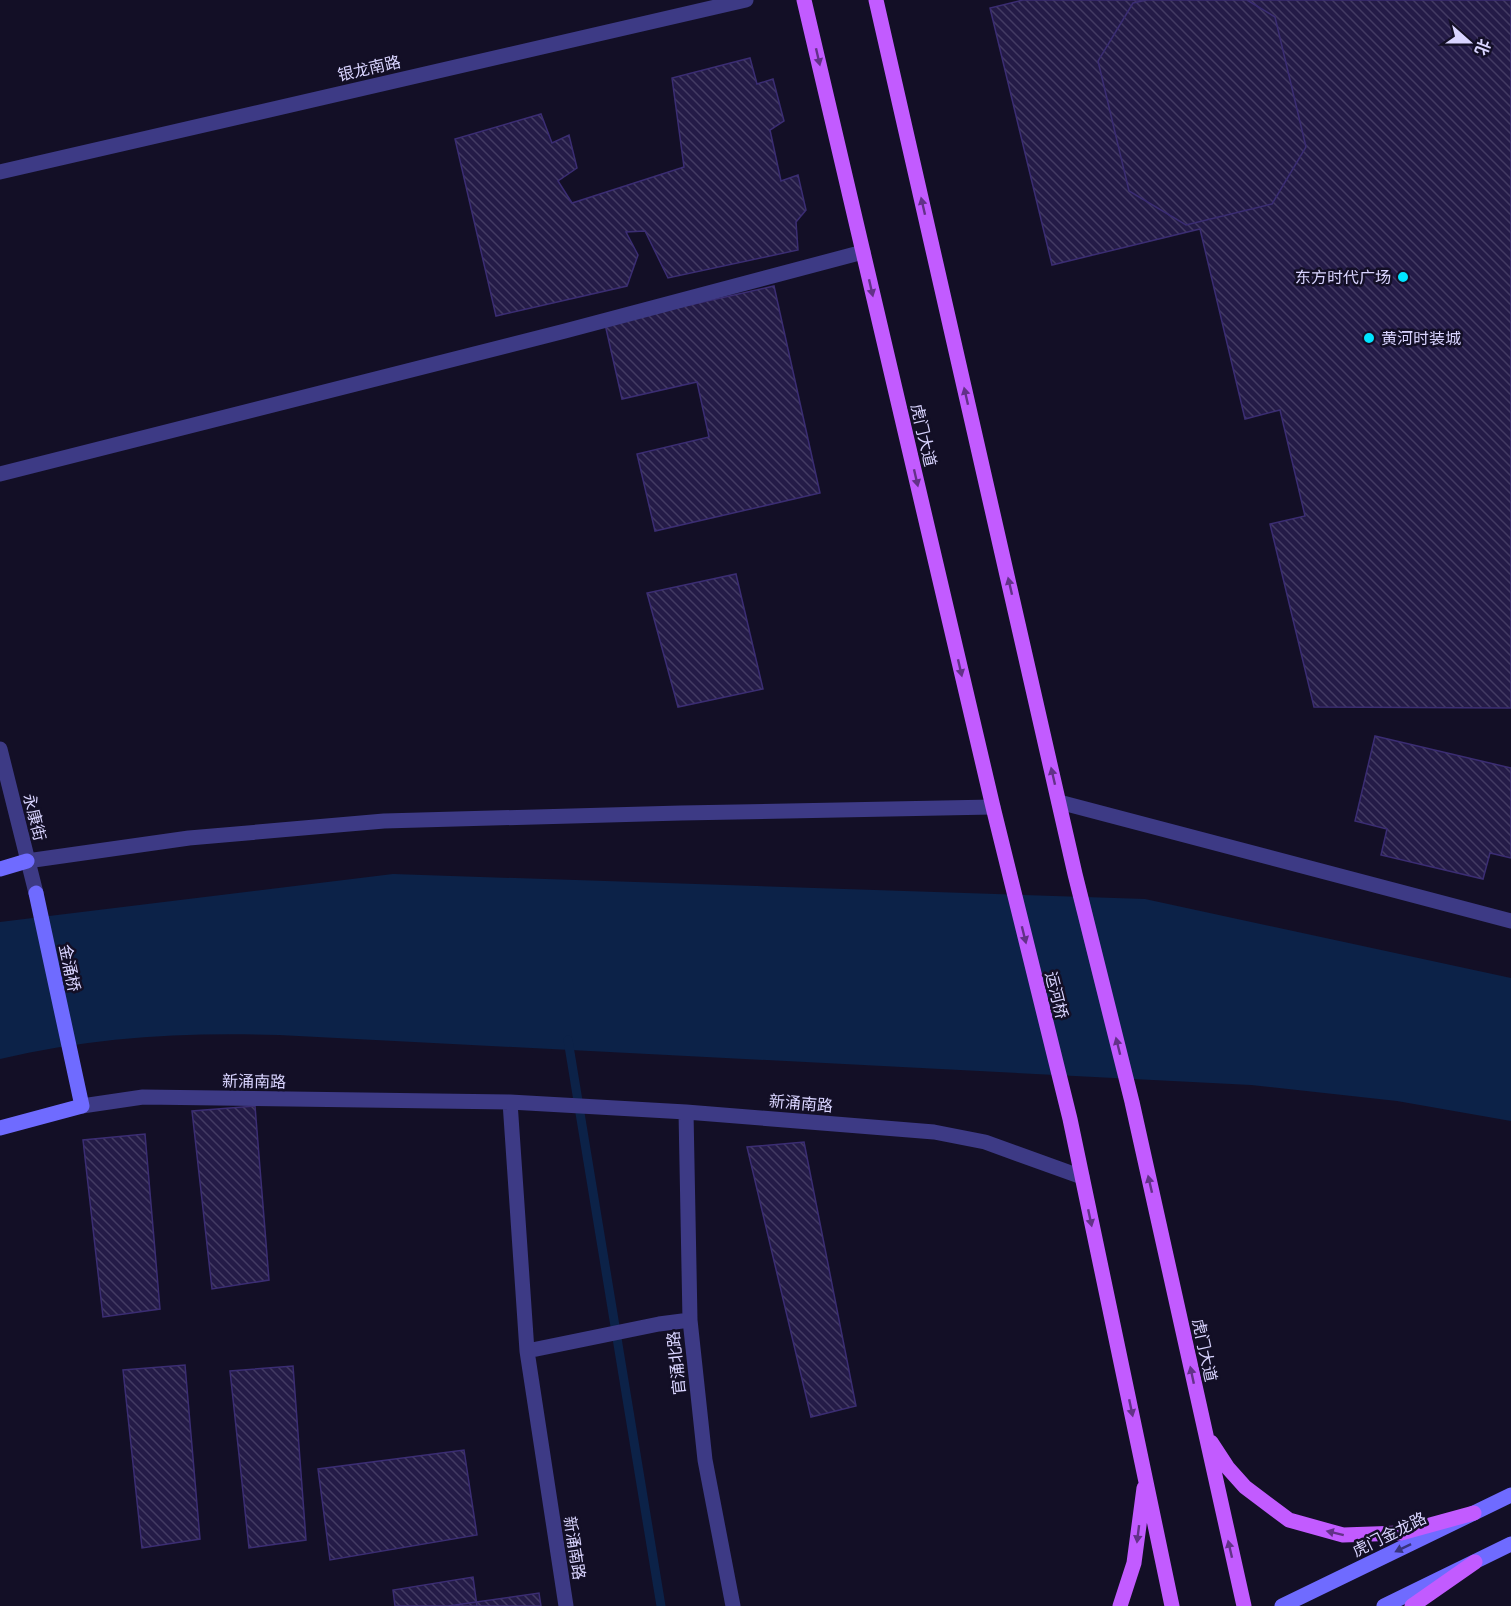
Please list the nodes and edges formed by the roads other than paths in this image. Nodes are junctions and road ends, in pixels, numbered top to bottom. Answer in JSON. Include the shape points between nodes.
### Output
{"nodes":[{"id":1,"x":746,"y":0,"type":"edge"},
{"id":2,"x":804,"y":0,"type":"edge"},
{"id":3,"x":876,"y":0,"type":"edge"},
{"id":4,"x":0,"y":172,"type":"edge"},
{"id":5,"x":863,"y":252,"type":"junction"},
{"id":6,"x":0,"y":474,"type":"edge"},
{"id":7,"x":0,"y":749,"type":"edge"},
{"id":8,"x":1059,"y":802,"type":"junction"},
{"id":9,"x":993,"y":807,"type":"junction"},
{"id":10,"x":27,"y":861,"type":"junction"},
{"id":11,"x":0,"y":868,"type":"edge"},
{"id":12,"x":1010,"y":879,"type":"joint"},
{"id":13,"x":36,"y":893,"type":"joint"},
{"id":14,"x":1511,"y":921,"type":"edge"},
{"id":15,"x":510,"y":1102,"type":"junction"},
{"id":16,"x":82,"y":1106,"type":"junction"},
{"id":17,"x":686,"y":1112,"type":"junction"},
{"id":18,"x":0,"y":1128,"type":"edge"},
{"id":19,"x":1082,"y":1177,"type":"junction"},
{"id":20,"x":690,"y":1320,"type":"junction"},
{"id":21,"x":527,"y":1351,"type":"junction"},
{"id":22,"x":1205,"y":1432,"type":"junction"},
{"id":23,"x":1145,"y":1476,"type":"junction"},
{"id":24,"x":1511,"y":1495,"type":"edge"},
{"id":25,"x":1474,"y":1513,"type":"junction"},
{"id":26,"x":1511,"y":1544,"type":"edge"},
{"id":27,"x":1475,"y":1562,"type":"junction"},
{"id":28,"x":566,"y":1606,"type":"edge"},
{"id":29,"x":733,"y":1606,"type":"edge"},
{"id":30,"x":1120,"y":1606,"type":"edge"},
{"id":31,"x":1172,"y":1606,"type":"edge"},
{"id":32,"x":1244,"y":1606,"type":"edge"},
{"id":33,"x":1282,"y":1606,"type":"edge"},
{"id":34,"x":1384,"y":1606,"type":"edge"},
{"id":35,"x":1412,"y":1606,"type":"edge"}],
"edges":[{"from":1,"to":4,"type":"street","name":"银龙南路"},
{"from":2,"to":5,"type":"main road","name":"虎门大道","one_way":true},
{"from":8,"to":3,"type":"main road","one_way":true},
{"from":5,"to":6,"type":"street"},
{"from":5,"to":9,"type":"main road","name":"虎门大道","one_way":true},
{"from":7,"to":10,"type":"street","name":"永康街"},
{"from":8,"to":14,"type":"street"},
{"from":22,"to":8,"type":"main road","name":"虎门大道","one_way":true,"via":[[1132,1102]]},
{"from":9,"to":10,"type":"street","via":[[384,821],[189,838]]},
{"from":9,"to":12,"type":"main road","name":"虎门大道"},
{"from":10,"to":11,"type":"main road"},
{"from":10,"to":13,"type":"street","name":"永康街"},
{"from":12,"to":19,"type":"main road","name":"运河桥","one_way":true},
{"from":13,"to":16,"type":"main road","name":"金涌桥"},
{"from":15,"to":16,"type":"street","name":"新涌南路","via":[[143,1097]]},
{"from":15,"to":17,"type":"street","name":"新涌南路"},
{"from":15,"to":21,"type":"street","name":"新涌南路"},
{"from":16,"to":18,"type":"main road","name":"新涌南路"},
{"from":17,"to":19,"type":"street","name":"新涌南路","via":[[934,1132],[985,1142]]},
{"from":17,"to":20,"type":"street","name":"官涌北路"},
{"from":19,"to":23,"type":"main road","one_way":true},
{"from":20,"to":21,"type":"street"},
{"from":20,"to":29,"type":"street","name":"官涌北路","via":[[705,1460]]},
{"from":21,"to":28,"type":"street","name":"新涌南路"},
{"from":25,"to":22,"type":"main road","one_way":true,"via":[[1401,1533],[1343,1535],[1288,1520],[1245,1487]]},
{"from":32,"to":22,"type":"main road","name":"虎门大道","one_way":true},
{"from":23,"to":30,"type":"main road","one_way":true,"via":[[1134,1563]]},
{"from":23,"to":31,"type":"main road"},
{"from":24,"to":25,"type":"main road","name":"虎门金龙路"},
{"from":25,"to":33,"type":"main road","name":"虎门金龙路","one_way":true},
{"from":26,"to":27,"type":"main road"},
{"from":27,"to":34,"type":"main road"},
{"from":27,"to":35,"type":"main road"}]}
